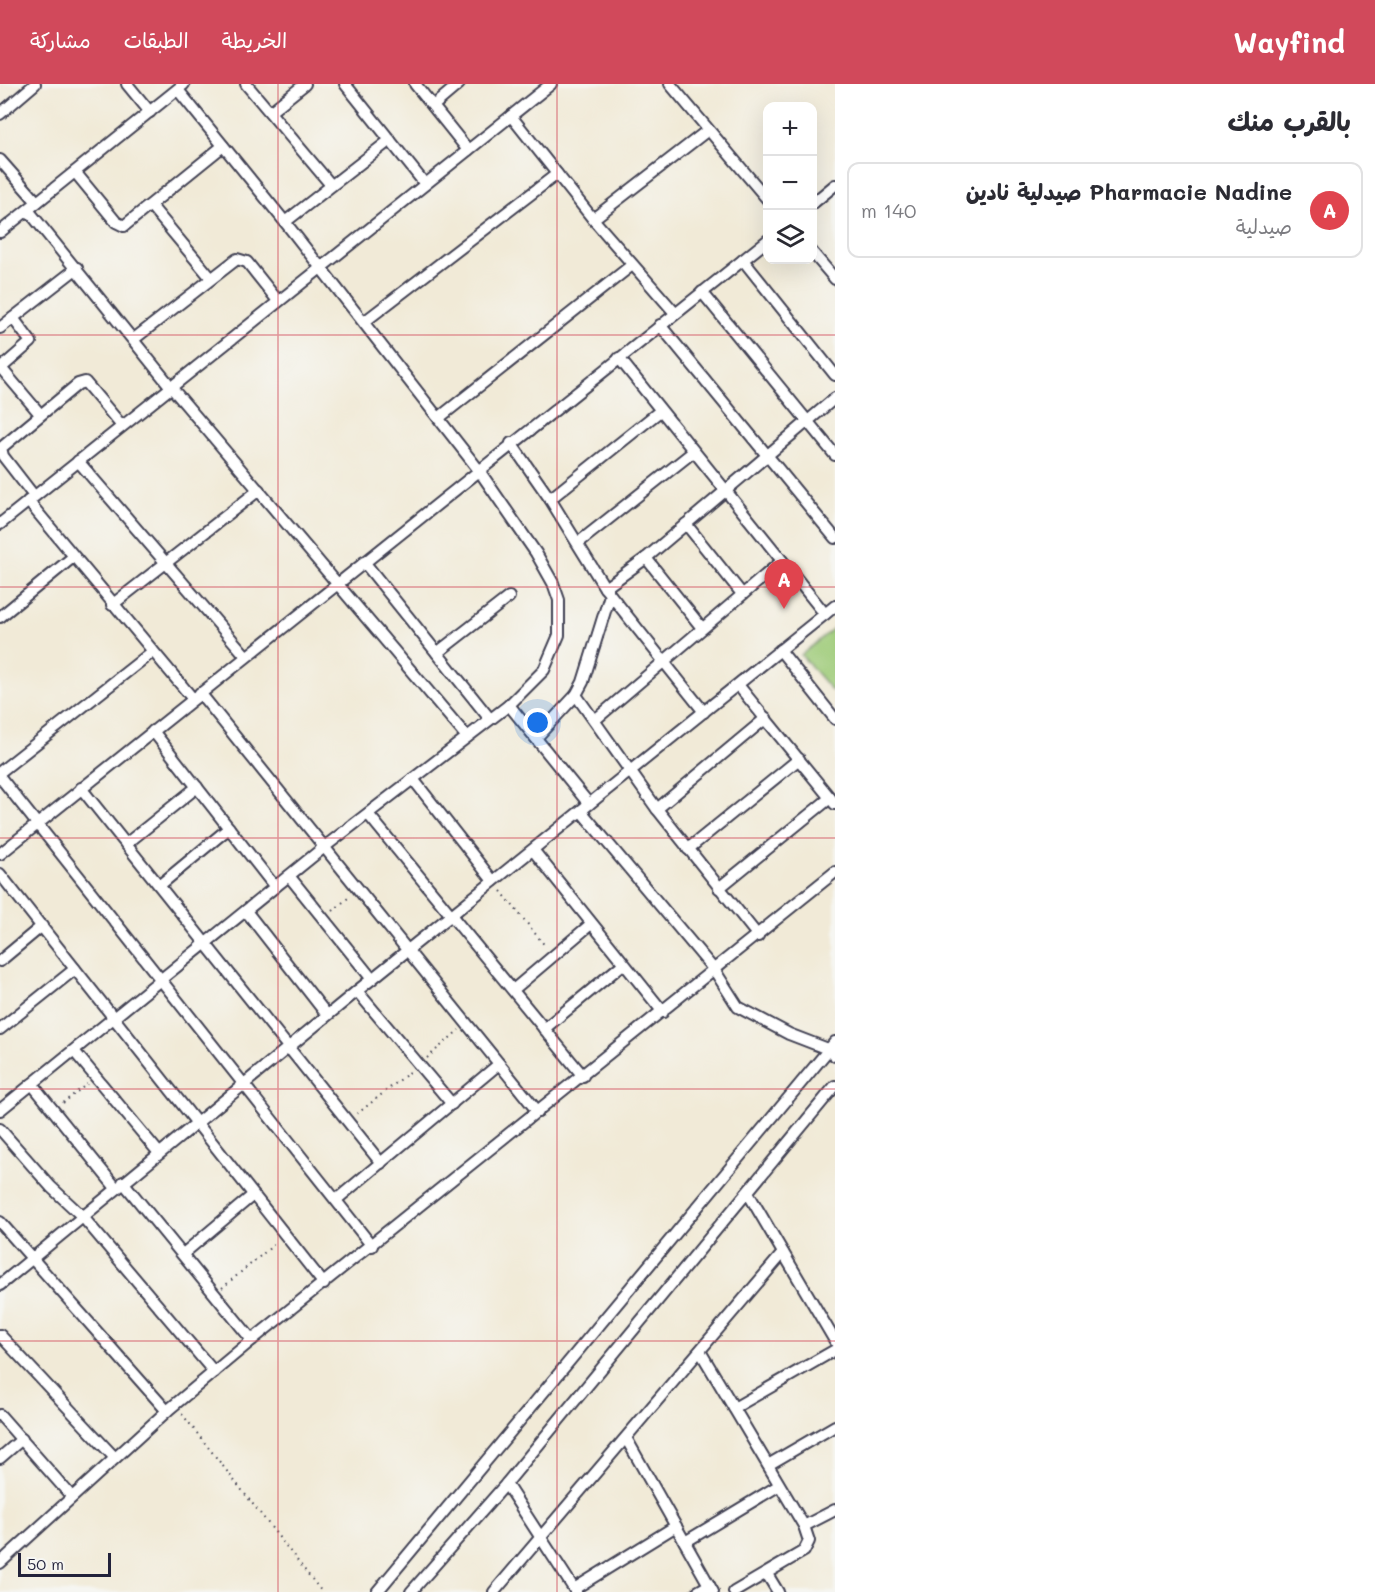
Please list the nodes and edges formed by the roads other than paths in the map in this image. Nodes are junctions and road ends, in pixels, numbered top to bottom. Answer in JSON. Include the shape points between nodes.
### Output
{"nodes":[{"id":1,"x":35,"y":84,"type":"edge"},
{"id":2,"x":127,"y":84,"type":"edge"},
{"id":3,"x":246,"y":84,"type":"edge"},
{"id":4,"x":305,"y":84,"type":"edge"},
{"id":5,"x":345,"y":84,"type":"edge"},
{"id":6,"x":415,"y":84,"type":"edge"},
{"id":7,"x":459,"y":84,"type":"edge"},
{"id":8,"x":551,"y":84,"type":"edge"},
{"id":9,"x":670,"y":84,"type":"edge"},
{"id":10,"x":181,"y":87,"type":"edge"},
{"id":11,"x":433,"y":106,"type":"junction"},
{"id":12,"x":150,"y":112,"type":"junction"},
{"id":13,"x":270,"y":112,"type":"junction"},
{"id":14,"x":0,"y":114,"type":"edge"},
{"id":15,"x":511,"y":116,"type":"junction"},
{"id":16,"x":708,"y":130,"type":"junction"},
{"id":17,"x":390,"y":140,"type":"junction"},
{"id":18,"x":223,"y":146,"type":"junction"},
{"id":19,"x":468,"y":150,"type":"junction"},
{"id":20,"x":0,"y":160,"type":"edge"},
{"id":21,"x":75,"y":172,"type":"junction"},
{"id":22,"x":557,"y":174,"type":"junction"},
{"id":23,"x":425,"y":184,"type":"junction"},
{"id":24,"x":331,"y":185,"type":"junction"},
{"id":25,"x":833,"y":190,"type":"edge"},
{"id":26,"x":763,"y":194,"type":"edge"},
{"id":27,"x":817,"y":201,"type":"edge"},
{"id":28,"x":33,"y":206,"type":"junction"},
{"id":29,"x":151,"y":206,"type":"junction"},
{"id":30,"x":593,"y":219,"type":"junction"},
{"id":31,"x":285,"y":222,"type":"junction"},
{"id":32,"x":0,"y":232,"type":"edge"},
{"id":33,"x":763,"y":244,"type":"edge"},
{"id":34,"x":817,"y":257,"type":"edge"},
{"id":35,"x":742,"y":260,"type":"junction"},
{"id":36,"x":632,"y":265,"type":"junction"},
{"id":37,"x":321,"y":266,"type":"junction"},
{"id":38,"x":77,"y":268,"type":"junction"},
{"id":39,"x":211,"y":279,"type":"junction"},
{"id":40,"x":835,"y":279,"type":"edge"},
{"id":41,"x":702,"y":292,"type":"junction"},
{"id":42,"x":278,"y":301,"type":"junction"},
{"id":43,"x":675,"y":313,"type":"junction"},
{"id":44,"x":13,"y":318,"type":"junction"},
{"id":45,"x":364,"y":322,"type":"junction"},
{"id":46,"x":660,"y":325,"type":"junction"},
{"id":47,"x":0,"y":328,"type":"edge"},
{"id":48,"x":134,"y":339,"type":"junction"},
{"id":49,"x":619,"y":358,"type":"junction"},
{"id":50,"x":1,"y":368,"type":"edge"},
{"id":51,"x":835,"y":375,"type":"edge"},
{"id":52,"x":171,"y":387,"type":"junction"},
{"id":53,"x":835,"y":398,"type":"edge"},
{"id":54,"x":660,"y":411,"type":"junction"},
{"id":55,"x":40,"y":414,"type":"junction"},
{"id":56,"x":440,"y":417,"type":"junction"},
{"id":57,"x":807,"y":420,"type":"junction"},
{"id":58,"x":122,"y":426,"type":"junction"},
{"id":59,"x":511,"y":443,"type":"junction"},
{"id":60,"x":693,"y":452,"type":"junction"},
{"id":61,"x":767,"y":453,"type":"junction"},
{"id":62,"x":835,"y":455,"type":"edge"},
{"id":63,"x":78,"y":461,"type":"junction"},
{"id":64,"x":478,"y":469,"type":"junction"},
{"id":65,"x":259,"y":490,"type":"junction"},
{"id":66,"x":726,"y":492,"type":"junction"},
{"id":67,"x":31,"y":499,"type":"junction"},
{"id":68,"x":550,"y":499,"type":"junction"},
{"id":69,"x":0,"y":524,"type":"edge"},
{"id":70,"x":686,"y":524,"type":"junction"},
{"id":71,"x":835,"y":538,"type":"edge"},
{"id":72,"x":578,"y":543,"type":"junction"},
{"id":73,"x":73,"y":557,"type":"junction"},
{"id":74,"x":646,"y":558,"type":"junction"},
{"id":75,"x":782,"y":561,"type":"junction"},
{"id":76,"x":364,"y":562,"type":"junction"},
{"id":77,"x":166,"y":564,"type":"junction"},
{"id":78,"x":338,"y":584,"type":"junction"},
{"id":79,"x":608,"y":591,"type":"junction"},
{"id":80,"x":742,"y":594,"type":"junction"},
{"id":81,"x":509,"y":597,"type":"dead end"},
{"id":82,"x":112,"y":605,"type":"junction"},
{"id":83,"x":835,"y":606,"type":"edge"},
{"id":84,"x":825,"y":614,"type":"junction"},
{"id":85,"x":0,"y":617,"type":"edge"},
{"id":86,"x":702,"y":628,"type":"junction"},
{"id":87,"x":780,"y":650,"type":"junction"},
{"id":88,"x":152,"y":652,"type":"junction"},
{"id":89,"x":437,"y":653,"type":"junction"},
{"id":90,"x":246,"y":656,"type":"junction"},
{"id":91,"x":663,"y":661,"type":"junction"},
{"id":92,"x":738,"y":685,"type":"junction"},
{"id":93,"x":576,"y":695,"type":"junction"},
{"id":94,"x":196,"y":696,"type":"junction"},
{"id":95,"x":509,"y":705,"type":"junction"},
{"id":96,"x":704,"y":712,"type":"junction"},
{"id":97,"x":766,"y":718,"type":"junction"},
{"id":98,"x":490,"y":719,"type":"junction"},
{"id":99,"x":835,"y":719,"type":"edge"},
{"id":100,"x":595,"y":720,"type":"junction"},
{"id":101,"x":153,"y":731,"type":"junction"},
{"id":102,"x":467,"y":737,"type":"junction"},
{"id":103,"x":536,"y":738,"type":"junction"},
{"id":104,"x":799,"y":759,"type":"junction"},
{"id":105,"x":0,"y":772,"type":"edge"},
{"id":106,"x":631,"y":772,"type":"junction"},
{"id":107,"x":0,"y":777,"type":"edge"},
{"id":108,"x":413,"y":779,"type":"junction"},
{"id":109,"x":197,"y":787,"type":"junction"},
{"id":110,"x":81,"y":788,"type":"junction"},
{"id":111,"x":833,"y":801,"type":"edge"},
{"id":112,"x":585,"y":808,"type":"junction"},
{"id":113,"x":657,"y":809,"type":"junction"},
{"id":114,"x":368,"y":813,"type":"junction"},
{"id":115,"x":36,"y":824,"type":"junction"},
{"id":116,"x":229,"y":828,"type":"junction"},
{"id":117,"x":126,"y":844,"type":"junction"},
{"id":118,"x":323,"y":848,"type":"junction"},
{"id":119,"x":688,"y":849,"type":"junction"},
{"id":120,"x":533,"y":850,"type":"junction"},
{"id":121,"x":0,"y":854,"type":"edge"},
{"id":122,"x":835,"y":872,"type":"edge"},
{"id":123,"x":0,"y":874,"type":"edge"},
{"id":124,"x":289,"y":876,"type":"junction"},
{"id":125,"x":493,"y":881,"type":"junction"},
{"id":126,"x":160,"y":885,"type":"junction"},
{"id":127,"x":276,"y":887,"type":"junction"},
{"id":128,"x":719,"y":888,"type":"junction"},
{"id":129,"x":246,"y":911,"type":"junction"},
{"id":130,"x":451,"y":915,"type":"junction"},
{"id":131,"x":591,"y":924,"type":"junction"},
{"id":132,"x":42,"y":926,"type":"junction"},
{"id":133,"x":758,"y":936,"type":"junction"},
{"id":134,"x":206,"y":943,"type":"junction"},
{"id":135,"x":407,"y":950,"type":"junction"},
{"id":136,"x":0,"y":960,"type":"edge"},
{"id":137,"x":623,"y":964,"type":"junction"},
{"id":138,"x":75,"y":969,"type":"junction"},
{"id":139,"x":715,"y":971,"type":"junction"},
{"id":140,"x":372,"y":979,"type":"junction"},
{"id":141,"x":161,"y":980,"type":"junction"},
{"id":142,"x":513,"y":990,"type":"junction"},
{"id":143,"x":357,"y":991,"type":"junction"},
{"id":144,"x":663,"y":1012,"type":"junction"},
{"id":145,"x":327,"y":1015,"type":"junction"},
{"id":146,"x":114,"y":1017,"type":"junction"},
{"id":147,"x":0,"y":1029,"type":"edge"},
{"id":148,"x":544,"y":1029,"type":"junction"},
{"id":149,"x":288,"y":1047,"type":"junction"},
{"id":150,"x":833,"y":1049,"type":"edge"},
{"id":151,"x":74,"y":1051,"type":"junction"},
{"id":152,"x":499,"y":1064,"type":"junction"},
{"id":153,"x":583,"y":1077,"type":"junction"},
{"id":154,"x":32,"y":1084,"type":"junction"},
{"id":155,"x":243,"y":1084,"type":"junction"},
{"id":156,"x":835,"y":1086,"type":"edge"},
{"id":157,"x":453,"y":1104,"type":"junction"},
{"id":158,"x":0,"y":1110,"type":"edge"},
{"id":159,"x":538,"y":1113,"type":"junction"},
{"id":160,"x":195,"y":1123,"type":"junction"},
{"id":161,"x":0,"y":1130,"type":"edge"},
{"id":162,"x":159,"y":1153,"type":"junction"},
{"id":163,"x":381,"y":1163,"type":"junction"},
{"id":164,"x":120,"y":1185,"type":"junction"},
{"id":165,"x":748,"y":1193,"type":"junction"},
{"id":166,"x":253,"y":1195,"type":"junction"},
{"id":167,"x":336,"y":1200,"type":"junction"},
{"id":168,"x":82,"y":1216,"type":"junction"},
{"id":169,"x":0,"y":1222,"type":"edge"},
{"id":170,"x":372,"y":1246,"type":"junction"},
{"id":171,"x":783,"y":1253,"type":"junction"},
{"id":172,"x":183,"y":1254,"type":"junction"},
{"id":173,"x":31,"y":1257,"type":"junction"},
{"id":174,"x":324,"y":1284,"type":"junction"},
{"id":175,"x":0,"y":1285,"type":"edge"},
{"id":176,"x":0,"y":1335,"type":"edge"},
{"id":177,"x":252,"y":1340,"type":"junction"},
{"id":178,"x":835,"y":1341,"type":"edge"},
{"id":179,"x":835,"y":1350,"type":"edge"},
{"id":180,"x":700,"y":1351,"type":"junction"},
{"id":181,"x":214,"y":1372,"type":"junction"},
{"id":182,"x":171,"y":1408,"type":"junction"},
{"id":183,"x":734,"y":1408,"type":"junction"},
{"id":184,"x":0,"y":1415,"type":"edge"},
{"id":185,"x":835,"y":1426,"type":"edge"},
{"id":186,"x":22,"y":1438,"type":"junction"},
{"id":187,"x":626,"y":1438,"type":"junction"},
{"id":188,"x":0,"y":1458,"type":"edge"},
{"id":189,"x":115,"y":1458,"type":"junction"},
{"id":190,"x":768,"y":1465,"type":"junction"},
{"id":191,"x":506,"y":1484,"type":"junction"},
{"id":192,"x":778,"y":1486,"type":"junction"},
{"id":193,"x":72,"y":1497,"type":"junction"},
{"id":194,"x":835,"y":1510,"type":"edge"},
{"id":195,"x":676,"y":1526,"type":"junction"},
{"id":196,"x":804,"y":1526,"type":"junction"},
{"id":197,"x":542,"y":1537,"type":"junction"},
{"id":198,"x":685,"y":1542,"type":"junction"},
{"id":199,"x":0,"y":1563,"type":"edge"},
{"id":200,"x":767,"y":1574,"type":"junction"},
{"id":201,"x":711,"y":1588,"type":"edge"},
{"id":202,"x":575,"y":1590,"type":"edge"},
{"id":203,"x":377,"y":1592,"type":"edge"},
{"id":204,"x":411,"y":1592,"type":"edge"},
{"id":205,"x":495,"y":1592,"type":"edge"},
{"id":206,"x":697,"y":1592,"type":"edge"},
{"id":207,"x":734,"y":1592,"type":"edge"},
{"id":208,"x":778,"y":1592,"type":"edge"}],
"edges":[{"from":1,"to":14,"type":"street"},
{"from":2,"to":12,"type":"street"},
{"from":3,"to":13,"type":"street"},
{"from":4,"to":13,"type":"street"},
{"from":5,"to":17,"type":"street"},
{"from":6,"to":11,"type":"street"},
{"from":7,"to":11,"type":"street"},
{"from":8,"to":15,"type":"street"},
{"from":9,"to":16,"type":"street"},
{"from":10,"to":12,"type":"street"},
{"from":10,"to":18,"type":"street"},
{"from":11,"to":19,"type":"street"},
{"from":12,"to":21,"type":"street"},
{"from":13,"to":24,"type":"street"},
{"from":15,"to":19,"type":"street"},
{"from":15,"to":22,"type":"street"},
{"from":16,"to":26,"type":"street"},
{"from":16,"to":30,"type":"street"},
{"from":17,"to":23,"type":"street"},
{"from":17,"to":24,"type":"street"},
{"from":18,"to":29,"type":"street"},
{"from":18,"to":31,"type":"street"},
{"from":19,"to":23,"type":"street"},
{"from":20,"to":28,"type":"street"},
{"from":21,"to":28,"type":"street"},
{"from":21,"to":29,"type":"street","via":[[120,224],[128,224]]},
{"from":22,"to":30,"type":"street"},
{"from":22,"to":45,"type":"street"},
{"from":23,"to":37,"type":"street"},
{"from":24,"to":31,"type":"street"},
{"from":25,"to":27,"type":"street"},
{"from":28,"to":32,"type":"street"},
{"from":28,"to":38,"type":"street"},
{"from":29,"to":39,"type":"street"},
{"from":30,"to":36,"type":"street"},
{"from":31,"to":37,"type":"street"},
{"from":33,"to":35,"type":"street"},
{"from":34,"to":40,"type":"street"},
{"from":35,"to":41,"type":"street"},
{"from":35,"to":51,"type":"street"},
{"from":36,"to":43,"type":"street"},
{"from":36,"to":56,"type":"street"},
{"from":37,"to":42,"type":"street"},
{"from":37,"to":45,"type":"street"},
{"from":38,"to":44,"type":"street"},
{"from":38,"to":48,"type":"street"},
{"from":39,"to":42,"type":"street","via":[[240,258]]},
{"from":39,"to":48,"type":"street"},
{"from":41,"to":43,"type":"street"},
{"from":41,"to":57,"type":"street"},
{"from":42,"to":52,"type":"street"},
{"from":43,"to":46,"type":"street"},
{"from":44,"to":47,"type":"street"},
{"from":44,"to":50,"type":"street","via":[[32,342]]},
{"from":45,"to":56,"type":"street"},
{"from":46,"to":49,"type":"street"},
{"from":46,"to":61,"type":"street"},
{"from":48,"to":52,"type":"street"},
{"from":49,"to":54,"type":"street"},
{"from":49,"to":59,"type":"street"},
{"from":50,"to":55,"type":"street"},
{"from":52,"to":58,"type":"street"},
{"from":52,"to":65,"type":"street"},
{"from":53,"to":57,"type":"street"},
{"from":54,"to":60,"type":"street"},
{"from":54,"to":68,"type":"street"},
{"from":55,"to":58,"type":"street","via":[[85,382]]},
{"from":55,"to":67,"type":"street","via":[[1,448]]},
{"from":56,"to":64,"type":"street"},
{"from":57,"to":61,"type":"street"},
{"from":57,"to":62,"type":"street"},
{"from":58,"to":63,"type":"street"},
{"from":59,"to":64,"type":"street"},
{"from":59,"to":68,"type":"street"},
{"from":60,"to":66,"type":"street"},
{"from":60,"to":72,"type":"street"},
{"from":61,"to":66,"type":"street"},
{"from":61,"to":71,"type":"street"},
{"from":63,"to":67,"type":"street"},
{"from":63,"to":77,"type":"street"},
{"from":64,"to":76,"type":"street"},
{"from":64,"to":95,"type":"street","via":[[545,567],[559,600],[559,636],[554,652],[544,670]]},
{"from":65,"to":77,"type":"street"},
{"from":65,"to":78,"type":"street"},
{"from":66,"to":70,"type":"street"},
{"from":66,"to":75,"type":"street"},
{"from":67,"to":69,"type":"street"},
{"from":67,"to":73,"type":"street"},
{"from":68,"to":72,"type":"street"},
{"from":70,"to":74,"type":"street"},
{"from":70,"to":80,"type":"street"},
{"from":72,"to":79,"type":"street"},
{"from":73,"to":82,"type":"street"},
{"from":73,"to":85,"type":"street"},
{"from":74,"to":79,"type":"street"},
{"from":74,"to":86,"type":"street"},
{"from":75,"to":80,"type":"street"},
{"from":75,"to":84,"type":"street"},
{"from":76,"to":78,"type":"street"},
{"from":76,"to":89,"type":"street"},
{"from":77,"to":82,"type":"street"},
{"from":77,"to":90,"type":"street"},
{"from":78,"to":90,"type":"street"},
{"from":78,"to":102,"type":"street"},
{"from":79,"to":91,"type":"street"},
{"from":79,"to":93,"type":"street","via":[[590,667]]},
{"from":80,"to":86,"type":"street"},
{"from":81,"to":89,"type":"street"},
{"from":82,"to":88,"type":"street"},
{"from":83,"to":84,"type":"street"},
{"from":84,"to":87,"type":"street"},
{"from":86,"to":91,"type":"street"},
{"from":87,"to":92,"type":"street"},
{"from":87,"to":99,"type":"street"},
{"from":88,"to":94,"type":"street"},
{"from":88,"to":105,"type":"street"},
{"from":89,"to":98,"type":"street"},
{"from":90,"to":94,"type":"street"},
{"from":91,"to":96,"type":"street"},
{"from":91,"to":100,"type":"street"},
{"from":92,"to":96,"type":"street"},
{"from":92,"to":97,"type":"street"},
{"from":93,"to":100,"type":"street"},
{"from":93,"to":103,"type":"street"},
{"from":94,"to":101,"type":"street"},
{"from":94,"to":118,"type":"street"},
{"from":95,"to":98,"type":"street"},
{"from":95,"to":103,"type":"street"},
{"from":96,"to":106,"type":"street"},
{"from":97,"to":104,"type":"street"},
{"from":97,"to":113,"type":"street"},
{"from":98,"to":102,"type":"street"},
{"from":100,"to":106,"type":"street"},
{"from":101,"to":109,"type":"street"},
{"from":101,"to":110,"type":"street"},
{"from":102,"to":108,"type":"street"},
{"from":103,"to":112,"type":"street"},
{"from":104,"to":111,"type":"street"},
{"from":104,"to":119,"type":"street"},
{"from":106,"to":112,"type":"street"},
{"from":106,"to":113,"type":"street"},
{"from":107,"to":115,"type":"street"},
{"from":108,"to":114,"type":"street"},
{"from":108,"to":125,"type":"street"},
{"from":109,"to":116,"type":"street"},
{"from":109,"to":117,"type":"street"},
{"from":110,"to":115,"type":"street"},
{"from":110,"to":117,"type":"street"},
{"from":111,"to":128,"type":"street"},
{"from":112,"to":120,"type":"street"},
{"from":112,"to":139,"type":"street"},
{"from":113,"to":119,"type":"street"},
{"from":114,"to":118,"type":"street"},
{"from":114,"to":130,"type":"street"},
{"from":115,"to":121,"type":"street"},
{"from":115,"to":141,"type":"street"},
{"from":116,"to":126,"type":"street"},
{"from":116,"to":127,"type":"street"},
{"from":117,"to":126,"type":"street"},
{"from":118,"to":124,"type":"street"},
{"from":118,"to":135,"type":"street"},
{"from":119,"to":128,"type":"street"},
{"from":120,"to":125,"type":"street"},
{"from":120,"to":131,"type":"street"},
{"from":122,"to":133,"type":"street"},
{"from":123,"to":132,"type":"street"},
{"from":124,"to":127,"type":"street"},
{"from":124,"to":140,"type":"street"},
{"from":125,"to":130,"type":"street"},
{"from":126,"to":134,"type":"street"},
{"from":127,"to":129,"type":"street"},
{"from":128,"to":133,"type":"street"},
{"from":129,"to":134,"type":"street"},
{"from":129,"to":145,"type":"street"},
{"from":130,"to":135,"type":"street"},
{"from":130,"to":142,"type":"street"},
{"from":131,"to":137,"type":"street"},
{"from":131,"to":142,"type":"street"},
{"from":132,"to":136,"type":"street"},
{"from":132,"to":138,"type":"street"},
{"from":133,"to":139,"type":"street"},
{"from":134,"to":141,"type":"street"},
{"from":134,"to":149,"type":"street"},
{"from":135,"to":140,"type":"street"},
{"from":135,"to":152,"type":"street"},
{"from":137,"to":144,"type":"street"},
{"from":137,"to":148,"type":"street"},
{"from":138,"to":146,"type":"street"},
{"from":138,"to":147,"type":"street"},
{"from":139,"to":144,"type":"street"},
{"from":139,"to":150,"type":"street","via":[[738,1007],[789,1034]]},
{"from":140,"to":143,"type":"street"},
{"from":141,"to":146,"type":"street"},
{"from":141,"to":155,"type":"street"},
{"from":142,"to":148,"type":"street"},
{"from":143,"to":145,"type":"street"},
{"from":143,"to":157,"type":"street"},
{"from":144,"to":153,"type":"street"},
{"from":145,"to":149,"type":"street"},
{"from":146,"to":151,"type":"street"},
{"from":146,"to":160,"type":"street"},
{"from":148,"to":153,"type":"street"},
{"from":149,"to":155,"type":"street"},
{"from":149,"to":163,"type":"street"},
{"from":150,"to":203,"type":"street"},
{"from":151,"to":154,"type":"street"},
{"from":151,"to":162,"type":"street"},
{"from":152,"to":157,"type":"street"},
{"from":152,"to":159,"type":"street"},
{"from":153,"to":159,"type":"street"},
{"from":154,"to":158,"type":"street"},
{"from":154,"to":164,"type":"street"},
{"from":155,"to":160,"type":"street"},
{"from":155,"to":167,"type":"street"},
{"from":156,"to":165,"type":"street"},
{"from":157,"to":163,"type":"street"},
{"from":159,"to":170,"type":"street"},
{"from":160,"to":162,"type":"street"},
{"from":160,"to":166,"type":"street"},
{"from":161,"to":168,"type":"street"},
{"from":162,"to":164,"type":"street"},
{"from":163,"to":167,"type":"street"},
{"from":164,"to":168,"type":"street"},
{"from":164,"to":172,"type":"street"},
{"from":165,"to":171,"type":"street"},
{"from":165,"to":191,"type":"street"},
{"from":166,"to":172,"type":"street"},
{"from":166,"to":174,"type":"street"},
{"from":167,"to":170,"type":"street"},
{"from":168,"to":173,"type":"street"},
{"from":168,"to":181,"type":"street"},
{"from":169,"to":173,"type":"street"},
{"from":170,"to":174,"type":"street"},
{"from":171,"to":178,"type":"street"},
{"from":171,"to":180,"type":"street"},
{"from":172,"to":177,"type":"street"},
{"from":173,"to":175,"type":"street"},
{"from":173,"to":182,"type":"street"},
{"from":174,"to":177,"type":"street"},
{"from":176,"to":189,"type":"street"},
{"from":177,"to":181,"type":"street"},
{"from":179,"to":183,"type":"street"},
{"from":180,"to":183,"type":"street"},
{"from":180,"to":187,"type":"street"},
{"from":181,"to":182,"type":"street"},
{"from":182,"to":189,"type":"street"},
{"from":183,"to":190,"type":"street"},
{"from":184,"to":186,"type":"street"},
{"from":185,"to":190,"type":"street"},
{"from":186,"to":188,"type":"street"},
{"from":186,"to":193,"type":"street"},
{"from":187,"to":195,"type":"street"},
{"from":187,"to":197,"type":"street"},
{"from":189,"to":193,"type":"street"},
{"from":190,"to":192,"type":"street"},
{"from":191,"to":197,"type":"street"},
{"from":191,"to":204,"type":"street"},
{"from":192,"to":196,"type":"street"},
{"from":192,"to":198,"type":"street"},
{"from":193,"to":199,"type":"street"},
{"from":194,"to":196,"type":"street"},
{"from":195,"to":198,"type":"street"},
{"from":195,"to":202,"type":"street"},
{"from":196,"to":200,"type":"street","via":[[807,1548]]},
{"from":197,"to":202,"type":"street"},
{"from":197,"to":205,"type":"street"},
{"from":198,"to":201,"type":"street"},
{"from":200,"to":207,"type":"street"},
{"from":200,"to":208,"type":"street"},
{"from":201,"to":206,"type":"street"}]}
